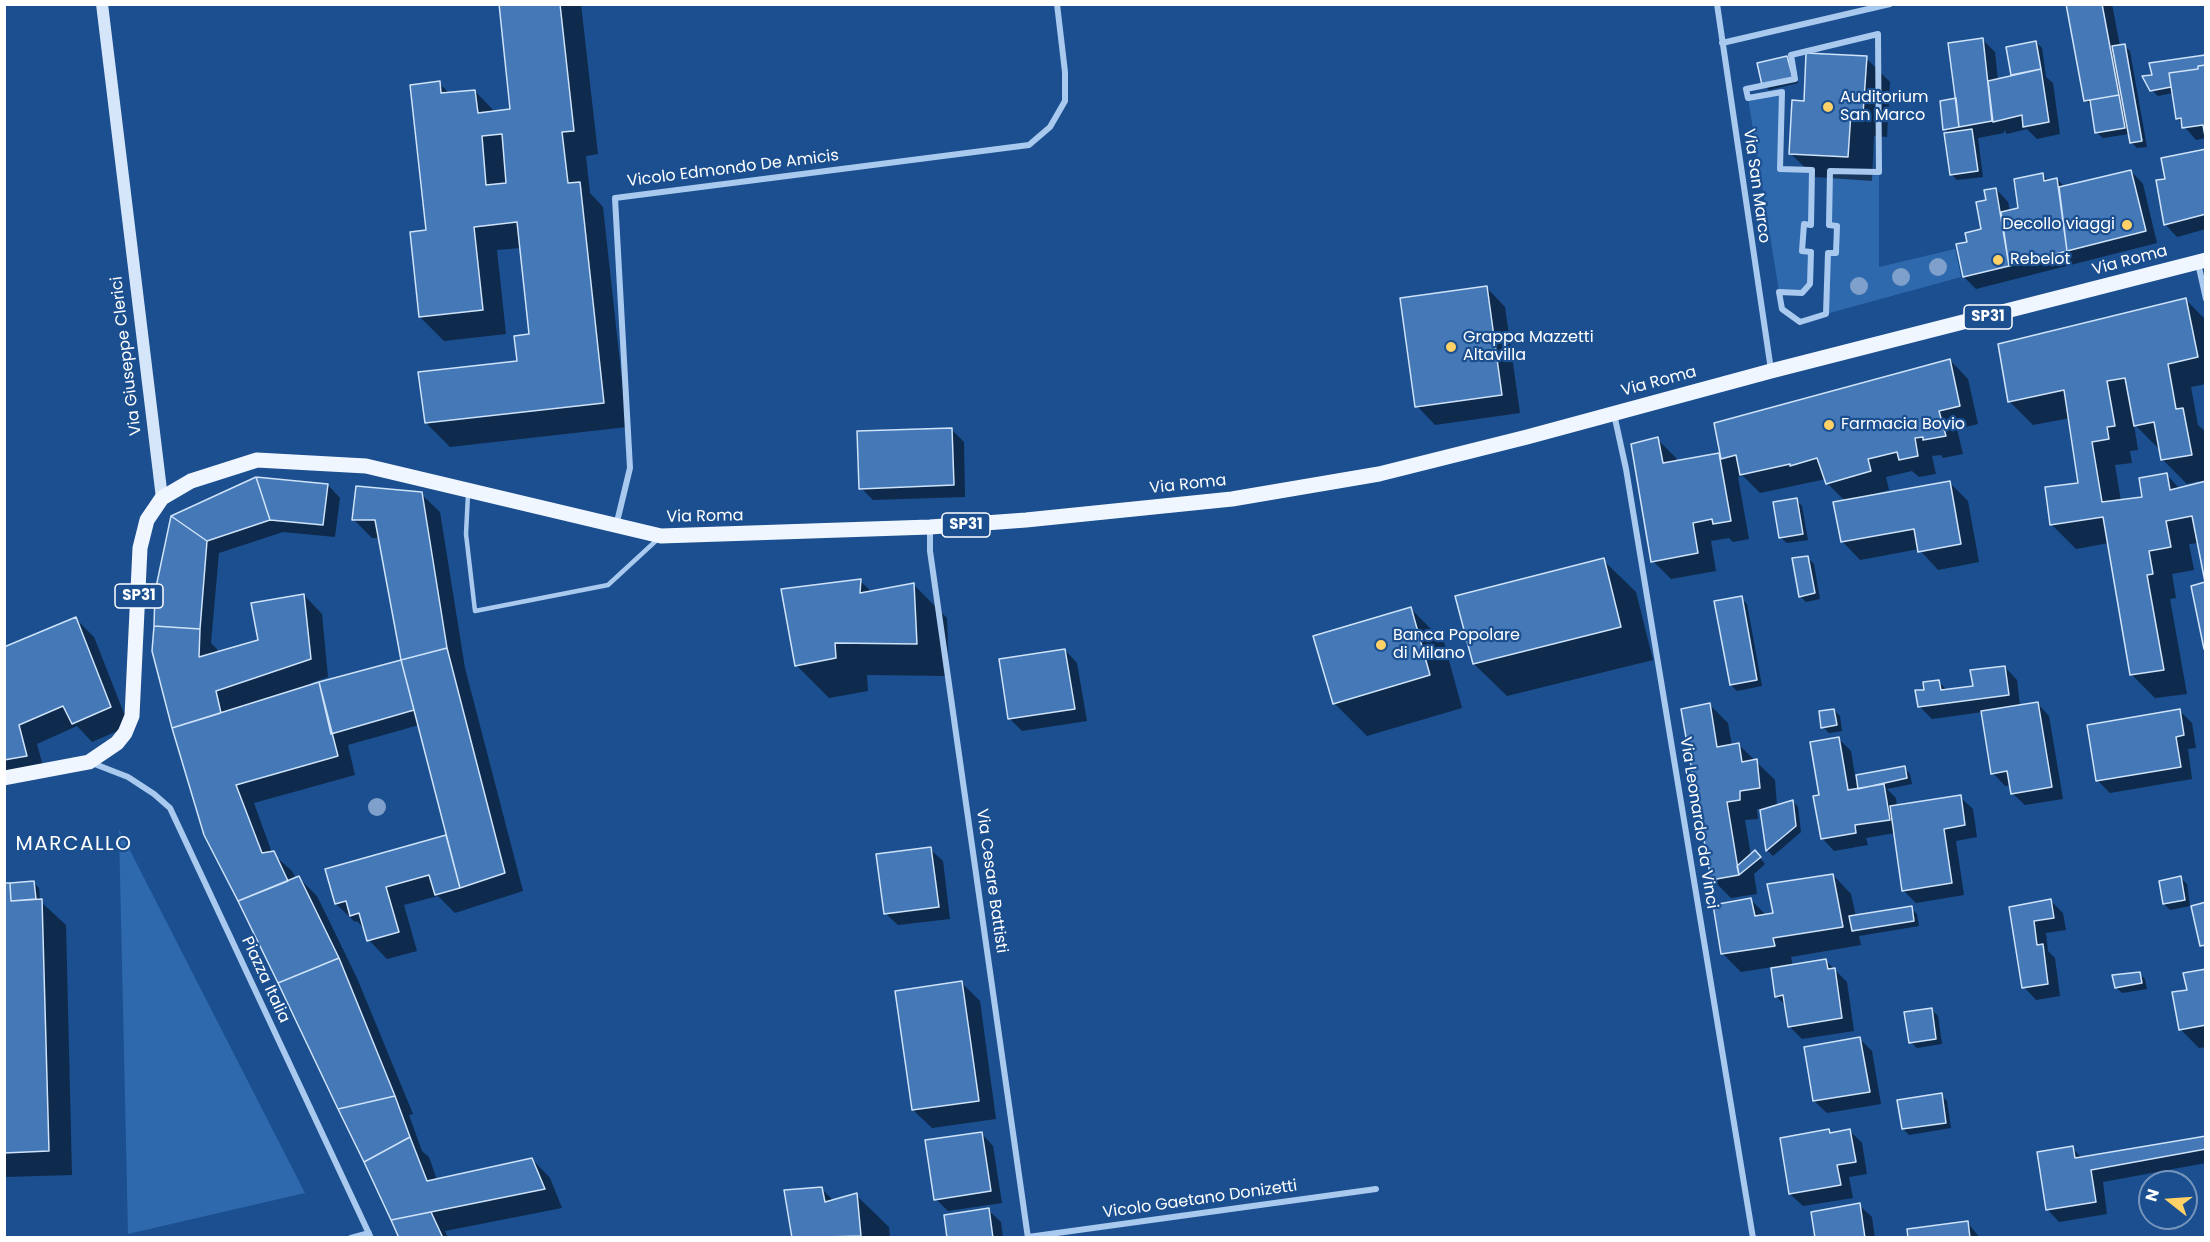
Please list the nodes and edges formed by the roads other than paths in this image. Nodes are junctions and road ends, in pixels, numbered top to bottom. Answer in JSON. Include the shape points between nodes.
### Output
{"nodes":[{"id":1,"x":102,"y":4,"type":"edge"},
{"id":2,"x":1057,"y":4,"type":"edge"},
{"id":3,"x":1717,"y":4,"type":"edge"},
{"id":4,"x":1890,"y":4,"type":"edge"},
{"id":5,"x":1722,"y":43,"type":"junction"},
{"id":6,"x":2202,"y":261,"type":"edge"},
{"id":7,"x":1779,"y":292,"type":"joint"},
{"id":8,"x":2205,"y":299,"type":"edge"},
{"id":9,"x":1771,"y":370,"type":"junction"},
{"id":10,"x":1614,"y":413,"type":"junction"},
{"id":11,"x":468,"y":492,"type":"junction"},
{"id":12,"x":162,"y":498,"type":"junction"},
{"id":13,"x":616,"y":526,"type":"junction"},
{"id":14,"x":930,"y":527,"type":"junction"},
{"id":15,"x":661,"y":536,"type":"junction"},
{"id":16,"x":89,"y":762,"type":"junction"},
{"id":17,"x":4,"y":778,"type":"edge"},
{"id":18,"x":1376,"y":1189,"type":"dead end"},
{"id":19,"x":370,"y":1235,"type":"edge"},
{"id":20,"x":1028,"y":1237,"type":"edge"},
{"id":21,"x":351,"y":1238,"type":"edge"},
{"id":22,"x":1753,"y":1238,"type":"edge"}],
"edges":[{"from":1,"to":12,"type":"street","name":"Via Giuseppe Clerici"},
{"from":2,"to":13,"type":"street","name":"Vicolo Edmondo De Amicis","via":[[1065,101],[1050,127],[1029,144],[615,198],[630,468]]},
{"from":3,"to":5,"type":"street","name":"Via San Marco"},
{"from":4,"to":5,"type":"street"},
{"from":5,"to":9,"type":"street","name":"Via San Marco"},
{"from":6,"to":8,"type":"street"},
{"from":6,"to":9,"type":"main road","name":"Via Roma","number":"SP31"},
{"from":7,"to":7,"type":"street","via":[[1782,309],[1800,322],[1826,314],[1828,254],[1836,253],[1837,226],[1829,225],[1830,171],[1879,172],[1878,34],[1791,55],[1795,79],[1746,89],[1748,98],[1782,92],[1780,170],[1812,170],[1811,225],[1804,225],[1802,251],[1811,252],[1810,284],[1802,293]]},
{"from":9,"to":10,"type":"main road","name":"Via Roma","number":"SP31"},
{"from":10,"to":14,"type":"main road","name":"Via Roma","number":"SP31","via":[[1379,474],[1243,497]]},
{"from":10,"to":22,"type":"street","name":"Via Leonardo da Vinci","via":[[1625,460]]},
{"from":11,"to":12,"type":"main road","name":"Via Roma","number":"SP31","via":[[366,466],[257,460],[191,481]]},
{"from":11,"to":13,"type":"main road","name":"Via Roma","number":"SP31"},
{"from":11,"to":15,"type":"lane","via":[[466,534],[475,611],[608,585]]},
{"from":12,"to":16,"type":"main road","number":"SP31","via":[[147,520],[140,548],[132,716],[117,743]]},
{"from":13,"to":15,"type":"main road","name":"Via Roma","number":"SP31"},
{"from":14,"to":15,"type":"main road","name":"Via Roma","number":"SP31"},
{"from":14,"to":20,"type":"street","name":"Via Cesare Battisti","via":[[930,551]]},
{"from":16,"to":17,"type":"main road","number":"SP31"},
{"from":16,"to":19,"type":"street","name":"Piazza Italia","via":[[128,777],[170,808]]},
{"from":18,"to":20,"type":"street","name":"Vicolo Gaetano Donizetti"},
{"from":19,"to":21,"type":"street","name":"Piazza Italia"}]}
